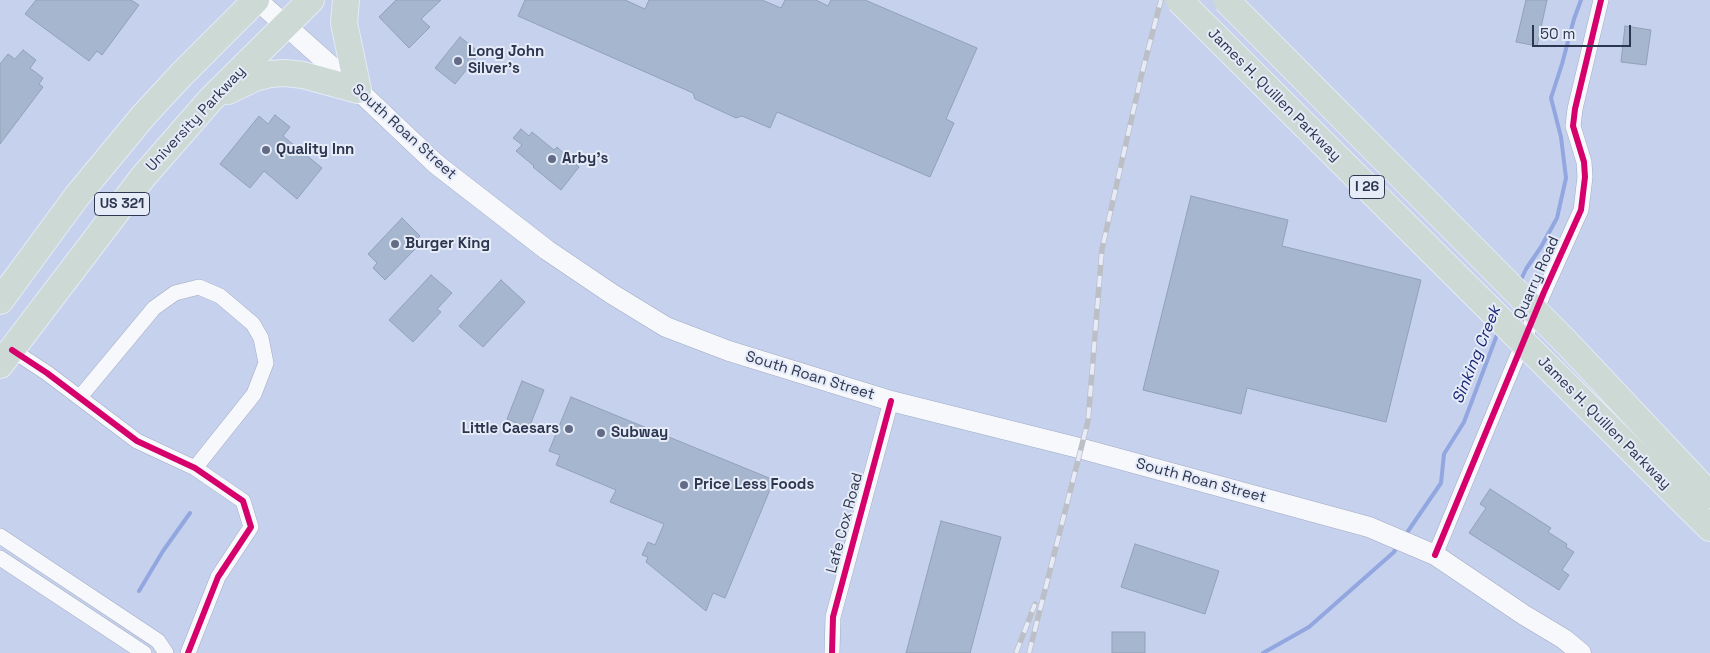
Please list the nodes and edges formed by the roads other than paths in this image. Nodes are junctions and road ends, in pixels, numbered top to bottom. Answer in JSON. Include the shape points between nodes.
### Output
{"nodes":[{"id":1,"x":257,"y":0,"type":"edge"},
{"id":2,"x":311,"y":0,"type":"edge"},
{"id":3,"x":346,"y":0,"type":"edge"},
{"id":4,"x":1179,"y":0,"type":"edge"},
{"id":5,"x":1226,"y":0,"type":"edge"},
{"id":6,"x":1601,"y":0,"type":"edge"},
{"id":7,"x":286,"y":24,"type":"junction"},
{"id":8,"x":358,"y":90,"type":"junction"},
{"id":9,"x":211,"y":99,"type":"junction"},
{"id":10,"x":0,"y":301,"type":"edge"},
{"id":11,"x":4,"y":352,"type":"edge"},
{"id":12,"x":80,"y":397,"type":"junction"},
{"id":13,"x":891,"y":401,"type":"junction"},
{"id":14,"x":195,"y":468,"type":"junction"},
{"id":15,"x":1710,"y":495,"type":"edge"},
{"id":16,"x":1710,"y":528,"type":"edge"},
{"id":17,"x":0,"y":536,"type":"edge"},
{"id":18,"x":1427,"y":552,"type":"junction"},
{"id":19,"x":0,"y":558,"type":"edge"},
{"id":20,"x":144,"y":653,"type":"edge"},
{"id":21,"x":166,"y":653,"type":"edge"},
{"id":22,"x":188,"y":653,"type":"edge"},
{"id":23,"x":832,"y":653,"type":"edge"},
{"id":24,"x":1581,"y":653,"type":"edge"}],
"edges":[{"from":1,"to":7,"type":"main road","name":"South Roan Street"},
{"from":1,"to":10,"type":"highway","number":"US 321","via":[[144,115],[72,203]]},
{"from":2,"to":7,"type":"highway","name":"University Parkway","number":"US 321"},
{"from":3,"to":8,"type":"highway","via":[[344,23]]},
{"from":4,"to":16,"type":"highway","name":"James H. Quillen Parkway","number":"I 26","bridge":true},
{"from":5,"to":15,"type":"highway","name":"James H. Quillen Parkway","number":"I 26","bridge":true,"via":[[1565,341]]},
{"from":6,"to":18,"type":"street","name":"Quarry Road","via":[[1573,126],[1584,162],[1581,210]]},
{"from":7,"to":8,"type":"main road","name":"South Roan Street"},
{"from":7,"to":9,"type":"highway","name":"University Parkway","number":"US 321"},
{"from":8,"to":9,"type":"highway","via":[[285,73],[255,78]]},
{"from":8,"to":13,"type":"main road","name":"South Roan Street","via":[[436,164],[547,250],[666,327],[728,351]]},
{"from":9,"to":11,"type":"highway","name":"University Parkway","number":"US 321","via":[[142,177]]},
{"from":11,"to":12,"type":"street"},
{"from":12,"to":14,"type":"street","via":[[137,441]]},
{"from":12,"to":14,"type":"street","via":[[154,308],[175,293],[199,287],[220,296],[253,324],[261,338],[266,363],[254,394]]},
{"from":13,"to":18,"type":"main road","name":"South Roan Street","via":[[1369,527]]},
{"from":13,"to":23,"type":"street","name":"Lafe Cox Road","via":[[833,616]]},
{"from":14,"to":22,"type":"street","via":[[243,501],[251,528],[218,577]]},
{"from":17,"to":21,"type":"street","via":[[158,641]]},
{"from":18,"to":24,"type":"main road","name":"South Roan Street"},
{"from":19,"to":20,"type":"street"}]}
